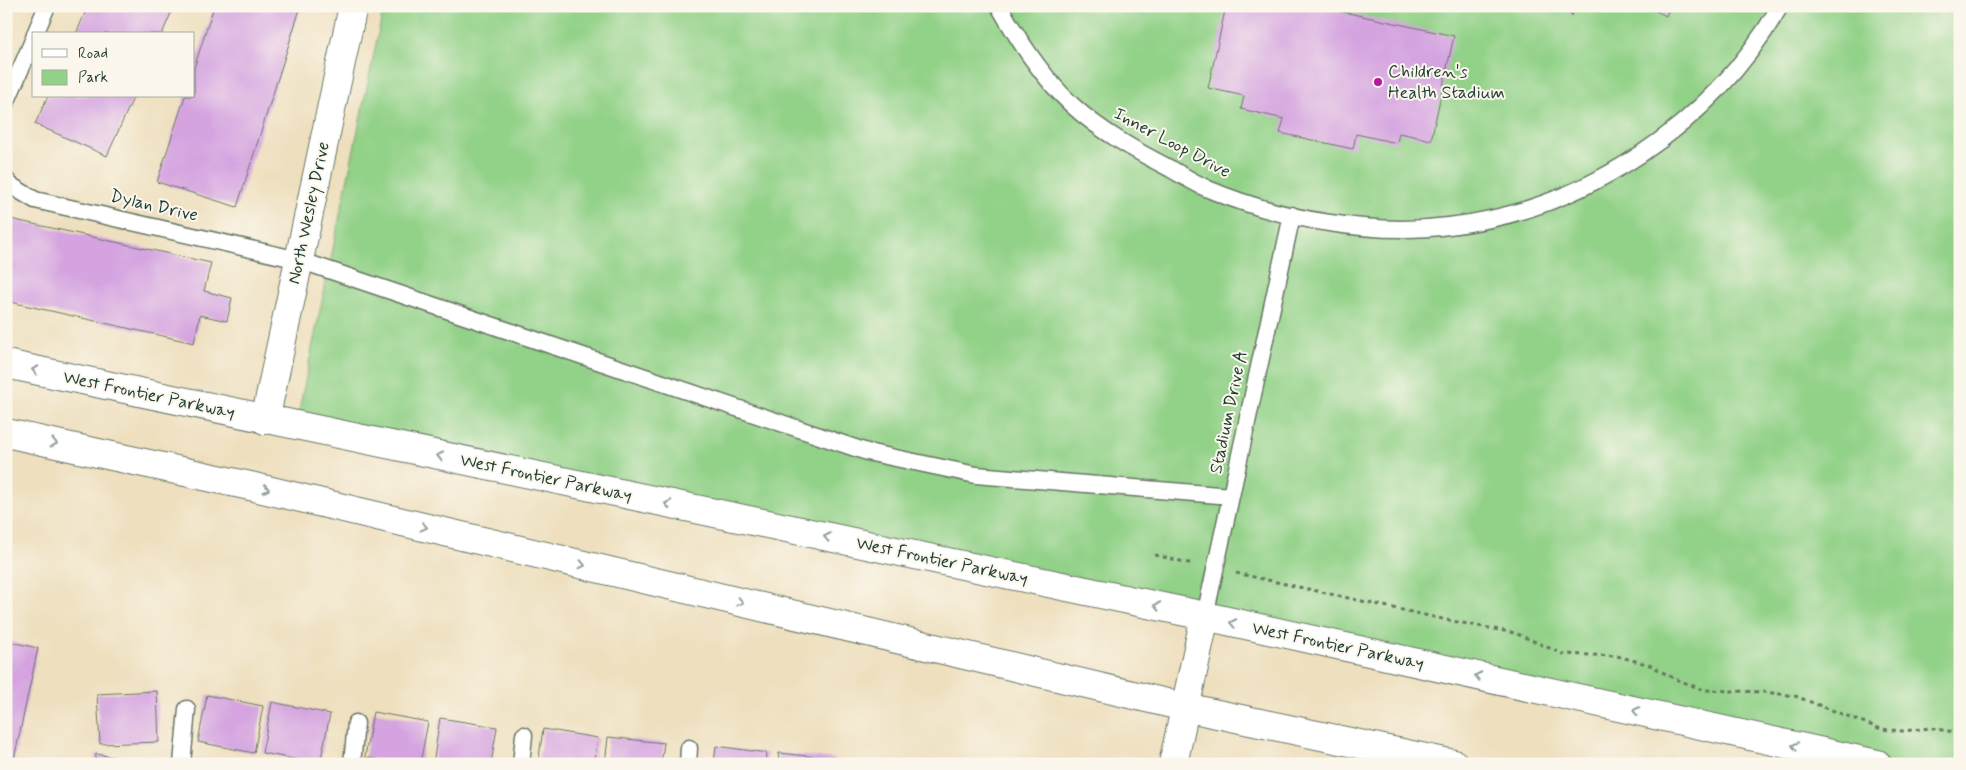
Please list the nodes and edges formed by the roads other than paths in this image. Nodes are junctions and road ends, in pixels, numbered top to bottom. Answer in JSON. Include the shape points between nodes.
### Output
{"nodes":[{"id":1,"x":47,"y":6,"type":"edge"},
{"id":2,"x":353,"y":6,"type":"edge"},
{"id":3,"x":999,"y":6,"type":"edge"},
{"id":4,"x":1780,"y":6,"type":"edge"},
{"id":5,"x":37,"y":32,"type":"edge"},
{"id":6,"x":32,"y":43,"type":"edge"},
{"id":7,"x":6,"y":103,"type":"edge"},
{"id":8,"x":6,"y":180,"type":"edge"},
{"id":9,"x":1292,"y":215,"type":"junction"},
{"id":10,"x":299,"y":260,"type":"junction"},
{"id":11,"x":6,"y":364,"type":"edge"},
{"id":12,"x":265,"y":420,"type":"junction"},
{"id":13,"x":6,"y":433,"type":"edge"},
{"id":14,"x":1231,"y":496,"type":"junction"},
{"id":15,"x":1205,"y":616,"type":"junction"},
{"id":16,"x":1184,"y":707,"type":"junction"},
{"id":17,"x":187,"y":709,"type":"dead end"},
{"id":18,"x":356,"y":723,"type":"dead end"},
{"id":19,"x":524,"y":735,"type":"dead end"},
{"id":20,"x":182,"y":764,"type":"edge"},
{"id":21,"x":352,"y":764,"type":"edge"},
{"id":22,"x":521,"y":764,"type":"edge"},
{"id":23,"x":1172,"y":764,"type":"edge"},
{"id":24,"x":1454,"y":764,"type":"edge"},
{"id":25,"x":1877,"y":764,"type":"edge"}],
"edges":[{"from":1,"to":5,"type":"lane"},
{"from":2,"to":10,"type":"street","name":"North Wesley Drive"},
{"from":3,"to":9,"type":"lane","name":"Inner Loop Drive","via":[[1017,39],[1044,74],[1071,104],[1104,130],[1208,188]]},
{"from":4,"to":9,"type":"lane","name":"Inner Loop Drive","via":[[1742,62],[1689,117],[1613,173],[1575,191],[1490,220],[1449,226],[1410,229],[1369,227]]},
{"from":6,"to":7,"type":"lane"},
{"from":8,"to":10,"type":"lane","name":"Dylan Drive","via":[[35,200]]},
{"from":9,"to":14,"type":"lane","name":"Stadium Drive A"},
{"from":10,"to":12,"type":"street","name":"North Wesley Drive"},
{"from":10,"to":14,"type":"lane","name":"Dylan Drive","via":[[867,452],[976,475]]},
{"from":12,"to":11,"type":"street","name":"West Frontier Parkway","one_way":true},
{"from":15,"to":12,"type":"street","name":"West Frontier Parkway","one_way":true},
{"from":13,"to":16,"type":"street","one_way":true,"via":[[218,479]]},
{"from":14,"to":15,"type":"lane","name":"Stadium Drive A"},
{"from":15,"to":16,"type":"street"},
{"from":25,"to":15,"type":"street","name":"West Frontier Parkway","one_way":true},
{"from":16,"to":23,"type":"street"},
{"from":16,"to":24,"type":"street"},
{"from":17,"to":20,"type":"lane"},
{"from":18,"to":21,"type":"lane"},
{"from":19,"to":22,"type":"lane"}]}
